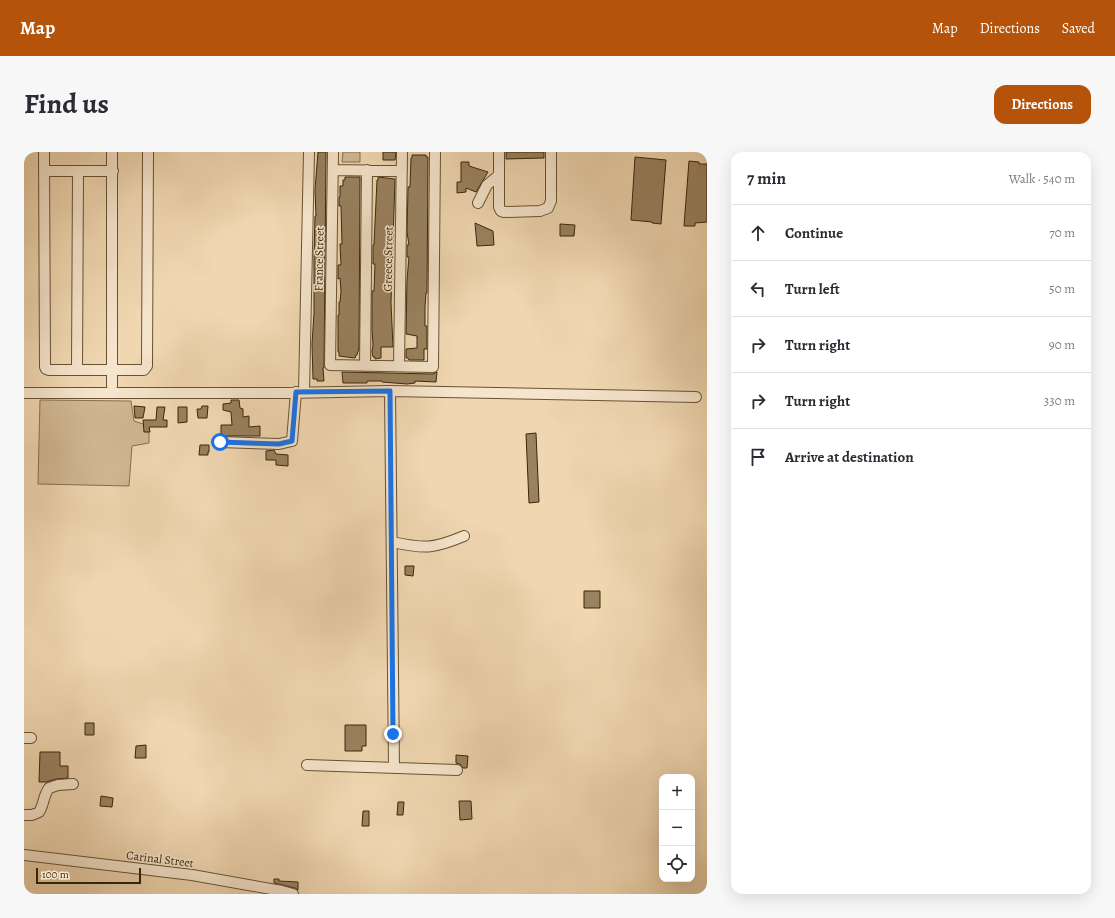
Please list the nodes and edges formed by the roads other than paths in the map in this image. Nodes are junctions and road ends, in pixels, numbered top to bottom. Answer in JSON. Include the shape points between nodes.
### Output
{"nodes":[{"id":1,"x":44,"y":152,"type":"edge"},
{"id":2,"x":112,"y":152,"type":"edge"},
{"id":3,"x":148,"y":152,"type":"edge"},
{"id":4,"x":309,"y":152,"type":"edge"},
{"id":5,"x":333,"y":152,"type":"edge"},
{"id":6,"x":402,"y":152,"type":"edge"},
{"id":7,"x":435,"y":152,"type":"edge"},
{"id":8,"x":499,"y":152,"type":"edge"},
{"id":9,"x":551,"y":152,"type":"edge"},
{"id":10,"x":333,"y":170,"type":"junction"},
{"id":11,"x":367,"y":170,"type":"junction"},
{"id":12,"x":44,"y":171,"type":"junction"},
{"id":13,"x":78,"y":171,"type":"junction"},
{"id":14,"x":113,"y":171,"type":"junction"},
{"id":15,"x":402,"y":171,"type":"junction"},
{"id":16,"x":499,"y":175,"type":"junction"},
{"id":17,"x":478,"y":203,"type":"dead end"},
{"id":18,"x":365,"y":366,"type":"junction"},
{"id":19,"x":399,"y":366,"type":"junction"},
{"id":20,"x":77,"y":370,"type":"junction"},
{"id":21,"x":112,"y":371,"type":"junction"},
{"id":22,"x":112,"y":386,"type":"dead end"},
{"id":23,"x":390,"y":391,"type":"junction"},
{"id":24,"x":300,"y":392,"type":"junction"},
{"id":25,"x":24,"y":393,"type":"edge"},
{"id":26,"x":696,"y":397,"type":"dead end"},
{"id":27,"x":220,"y":442,"type":"dead end"},
{"id":28,"x":464,"y":536,"type":"dead end"},
{"id":29,"x":392,"y":542,"type":"junction"},
{"id":30,"x":307,"y":765,"type":"dead end"},
{"id":31,"x":394,"y":768,"type":"junction"},
{"id":32,"x":457,"y":770,"type":"dead end"},
{"id":33,"x":73,"y":784,"type":"dead end"},
{"id":34,"x":24,"y":815,"type":"edge"},
{"id":35,"x":24,"y":855,"type":"edge"},
{"id":36,"x":293,"y":894,"type":"edge"}],
"edges":[{"from":1,"to":12,"type":"street"},
{"from":2,"to":14,"type":"street"},
{"from":3,"to":21,"type":"street","via":[[147,366],[144,370]]},
{"from":4,"to":24,"type":"street"},
{"from":5,"to":10,"type":"street","name":"France Street"},
{"from":6,"to":15,"type":"street","name":"Greece Street"},
{"from":7,"to":19,"type":"street","via":[[433,367]]},
{"from":8,"to":16,"type":"street"},
{"from":9,"to":16,"type":"street","via":[[551,201],[545,210],[501,211]]},
{"from":10,"to":11,"type":"street"},
{"from":10,"to":18,"type":"street","name":"France Street","via":[[330,365]]},
{"from":11,"to":15,"type":"street"},
{"from":11,"to":18,"type":"street"},
{"from":12,"to":13,"type":"street"},
{"from":12,"to":20,"type":"street","via":[[44,367],[49,370]]},
{"from":13,"to":14,"type":"street"},
{"from":13,"to":20,"type":"street"},
{"from":14,"to":21,"type":"street"},
{"from":15,"to":19,"type":"street","name":"Greece Street"},
{"from":16,"to":17,"type":"street","via":[[487,185]]},
{"from":18,"to":19,"type":"street"},
{"from":20,"to":21,"type":"street"},
{"from":21,"to":22,"type":"street"},
{"from":23,"to":24,"type":"street"},
{"from":23,"to":26,"type":"street"},
{"from":23,"to":29,"type":"street"},
{"from":24,"to":25,"type":"street"},
{"from":24,"to":27,"type":"street","via":[[292,441],[279,444]]},
{"from":28,"to":29,"type":"street","via":[[429,547],[412,547]]},
{"from":29,"to":31,"type":"street"},
{"from":30,"to":31,"type":"street"},
{"from":31,"to":32,"type":"street"},
{"from":33,"to":34,"type":"street","via":[[49,788],[39,812]]},
{"from":35,"to":36,"type":"street","name":"Carinal Street","via":[[192,875]]}]}
